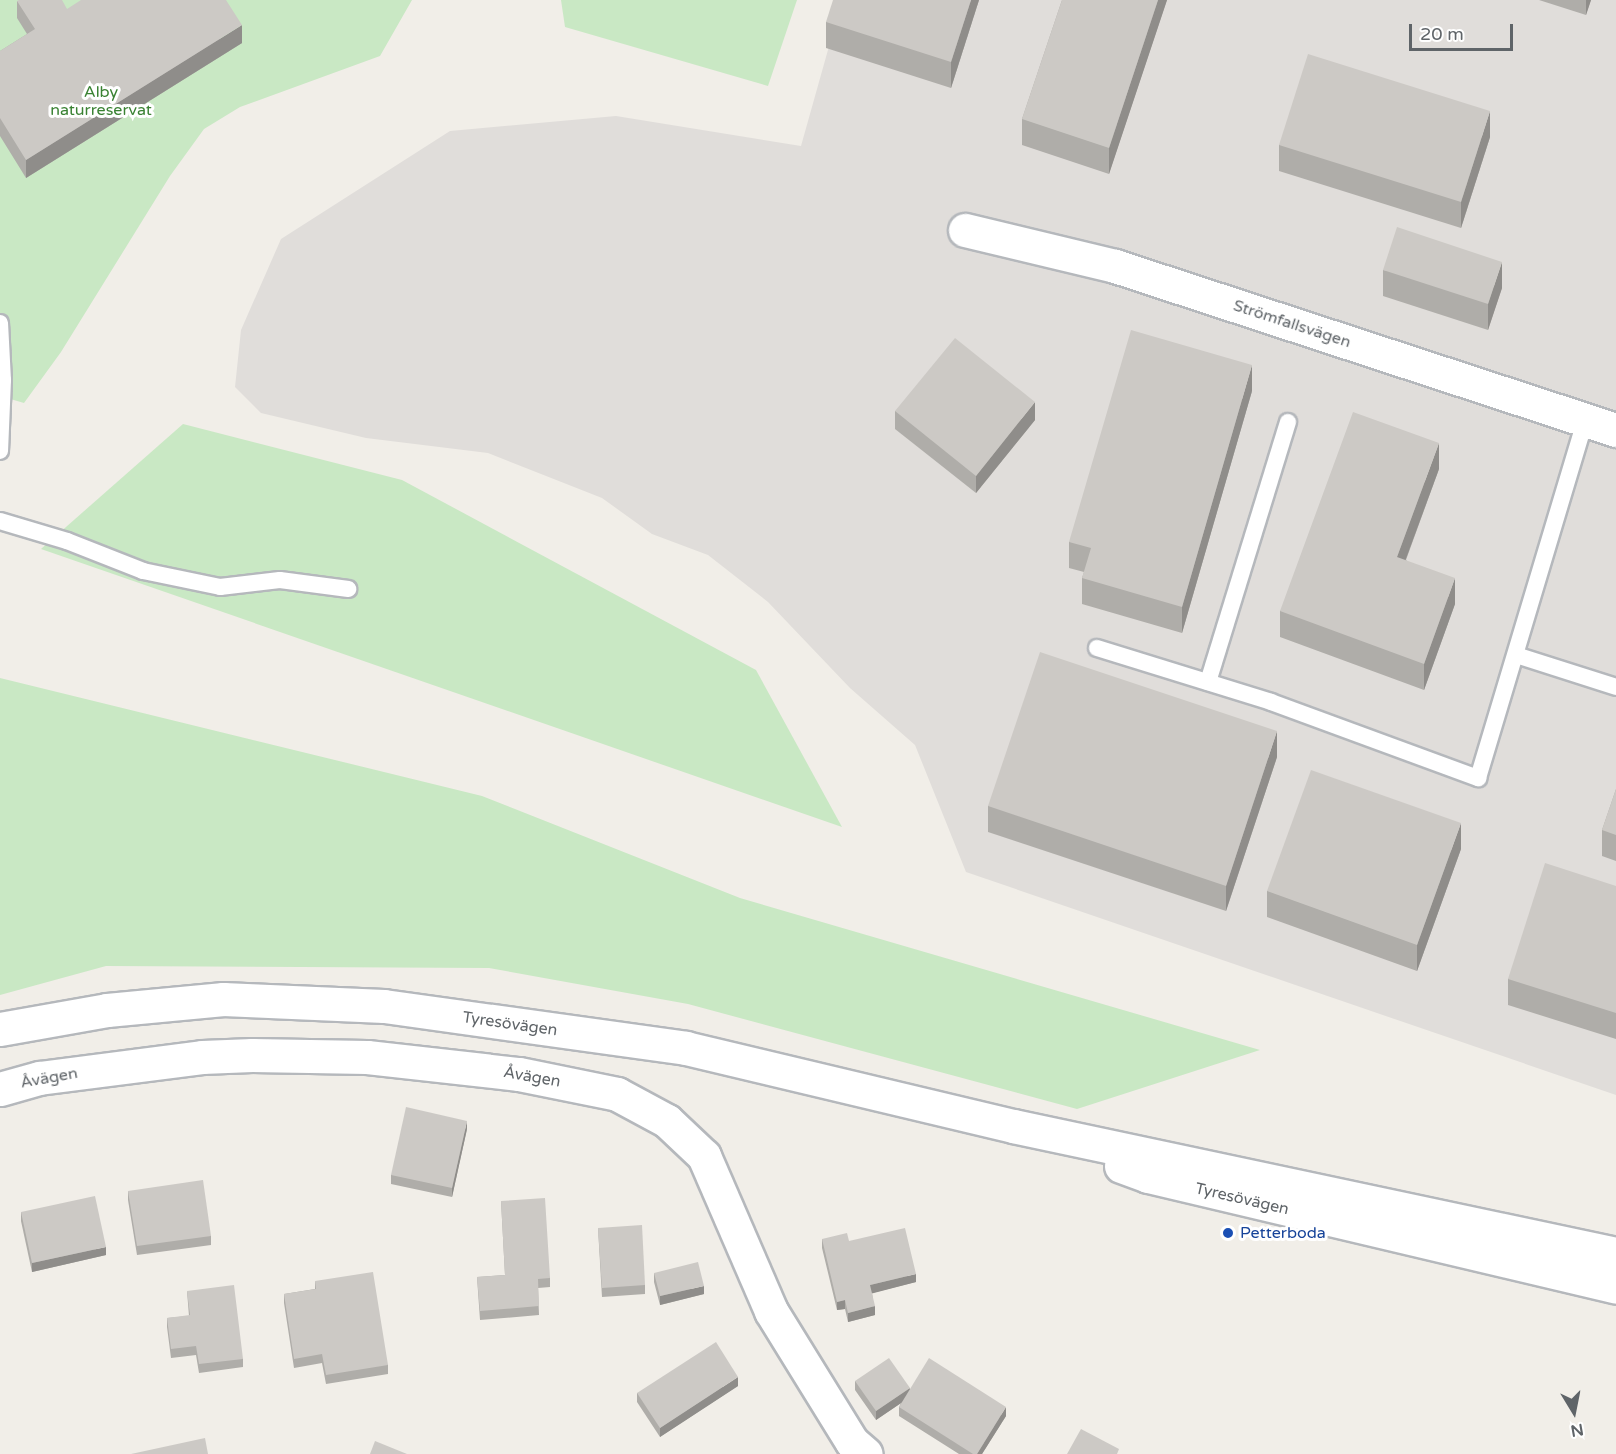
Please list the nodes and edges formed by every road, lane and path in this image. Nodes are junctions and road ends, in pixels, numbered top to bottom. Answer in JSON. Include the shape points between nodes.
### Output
{"nodes":[{"id":1,"x":964,"y":230,"type":"dead end"},
{"id":2,"x":0,"y":323,"type":"edge"},
{"id":3,"x":1288,"y":422,"type":"dead end"},
{"id":4,"x":1601,"y":424,"type":"edge"},
{"id":5,"x":0,"y":451,"type":"edge"},
{"id":6,"x":0,"y":521,"type":"edge"},
{"id":7,"x":348,"y":589,"type":"dead end"},
{"id":8,"x":1097,"y":648,"type":"dead end"},
{"id":9,"x":1516,"y":655,"type":"junction"},
{"id":10,"x":1208,"y":682,"type":"junction"},
{"id":11,"x":1616,"y":687,"type":"edge"},
{"id":12,"x":0,"y":1029,"type":"edge"},
{"id":13,"x":0,"y":1089,"type":"edge"},
{"id":14,"x":1013,"y":1126,"type":"junction"},
{"id":15,"x":1616,"y":1254,"type":"edge"},
{"id":16,"x":1616,"y":1287,"type":"edge"},
{"id":17,"x":851,"y":1450,"type":"edge"}],
"edges":[{"from":1,"to":4,"type":"main road","name":"Strömfallsvägen","via":[[1115,266]]},
{"from":2,"to":5,"type":"lane"},
{"from":3,"to":10,"type":"lane"},
{"from":4,"to":9,"type":"lane"},
{"from":6,"to":7,"type":"lane","via":[[67,541],[143,571],[220,587],[280,580]]},
{"from":8,"to":10,"type":"lane"},
{"from":9,"to":10,"type":"lane","via":[[1478,778]]},
{"from":9,"to":11,"type":"lane"},
{"from":12,"to":14,"type":"main road","name":"Tyresövägen","via":[[107,1010],[223,999],[384,1006],[686,1048]]},
{"from":13,"to":17,"type":"main road","name":"Åvägen","via":[[39,1078],[252,1055],[379,1058],[519,1074],[616,1094],[667,1121],[704,1156],[771,1311]]},
{"from":14,"to":15,"type":"main road","name":"Tyresövägen"},
{"from":14,"to":16,"type":"main road","name":"Tyresövägen","via":[[1148,1176]]}]}
